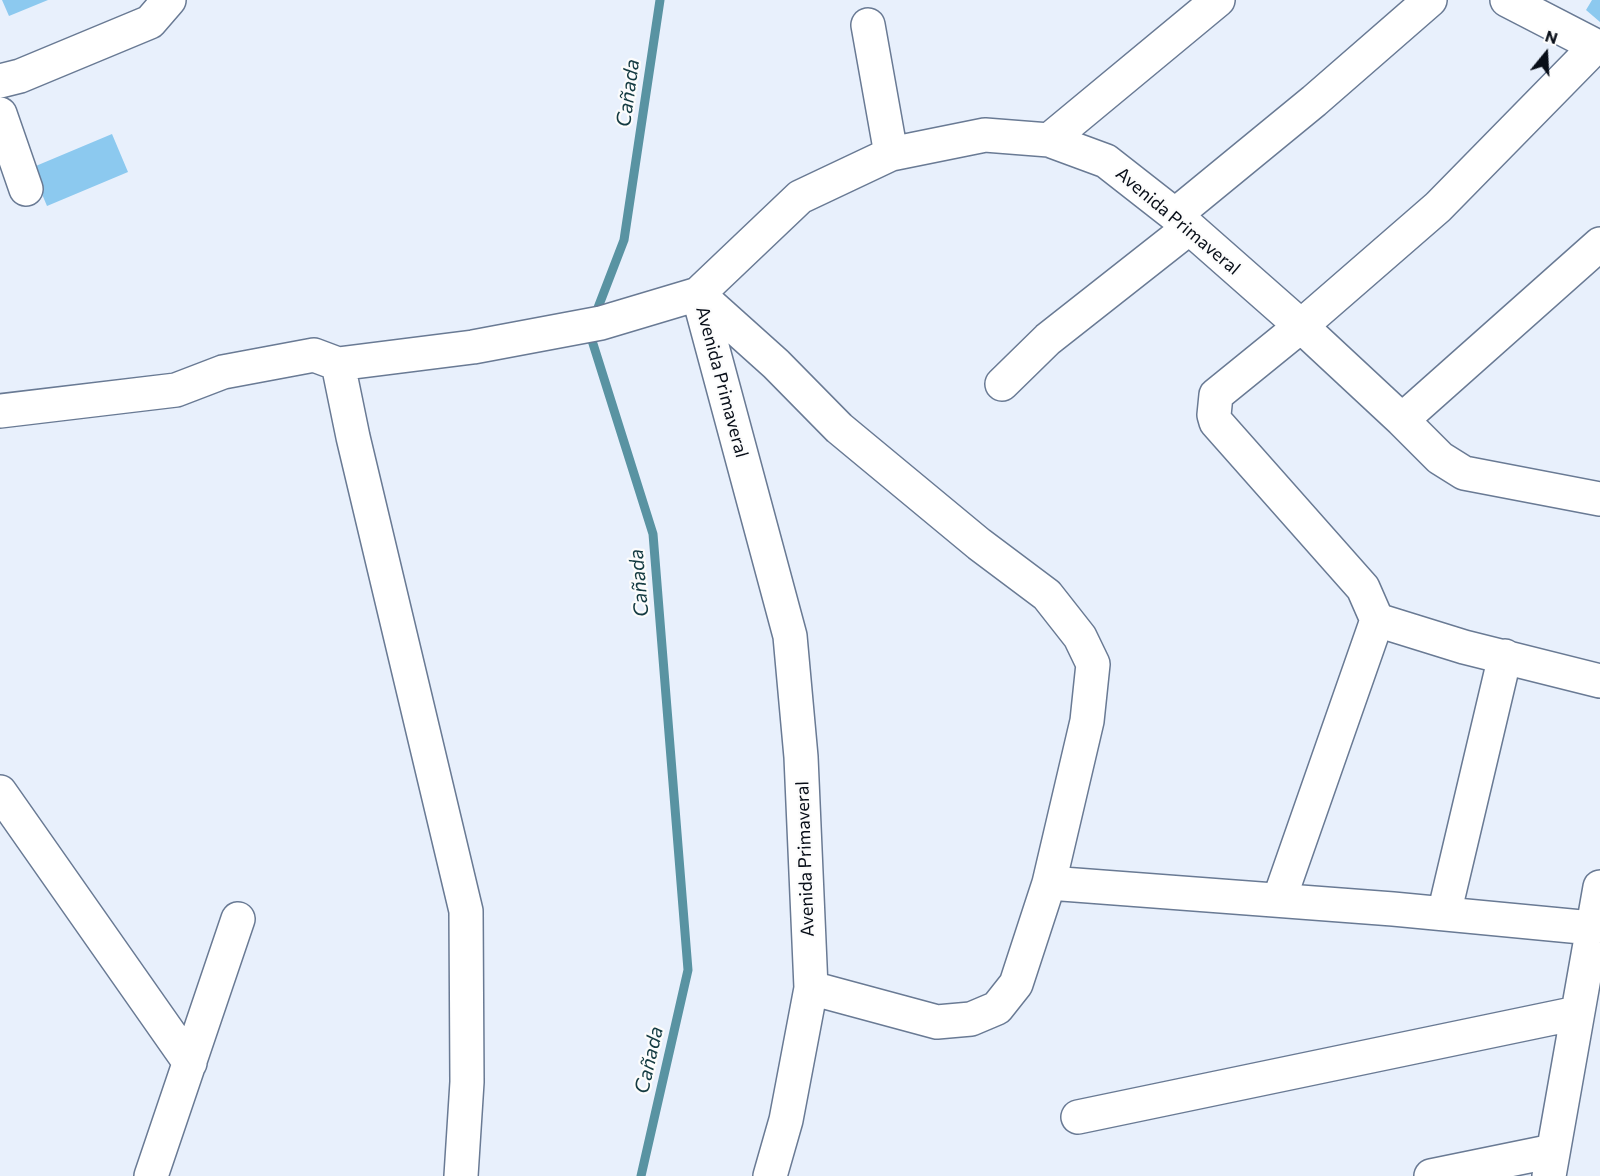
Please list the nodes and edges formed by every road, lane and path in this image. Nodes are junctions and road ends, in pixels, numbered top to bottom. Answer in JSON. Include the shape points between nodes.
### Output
{"nodes":[{"id":1,"x":169,"y":0,"type":"edge"},
{"id":2,"x":1218,"y":0,"type":"edge"},
{"id":3,"x":1430,"y":0,"type":"edge"},
{"id":4,"x":1507,"y":0,"type":"edge"},
{"id":5,"x":868,"y":25,"type":"dead end"},
{"id":6,"x":1598,"y":47,"type":"edge"},
{"id":7,"x":0,"y":81,"type":"edge"},
{"id":8,"x":0,"y":114,"type":"edge"},
{"id":9,"x":1049,"y":140,"type":"junction"},
{"id":10,"x":891,"y":154,"type":"junction"},
{"id":11,"x":26,"y":189,"type":"dead end"},
{"id":12,"x":1182,"y":221,"type":"junction"},
{"id":13,"x":1600,"y":244,"type":"edge"},
{"id":14,"x":698,"y":294,"type":"junction"},
{"id":15,"x":1301,"y":326,"type":"junction"},
{"id":16,"x":338,"y":364,"type":"junction"},
{"id":17,"x":1002,"y":384,"type":"dead end"},
{"id":18,"x":0,"y":411,"type":"edge"},
{"id":19,"x":1402,"y":420,"type":"junction"},
{"id":20,"x":1600,"y":499,"type":"edge"},
{"id":21,"x":1377,"y":620,"type":"junction"},
{"id":22,"x":1505,"y":656,"type":"junction"},
{"id":23,"x":1600,"y":681,"type":"edge"},
{"id":24,"x":0,"y":792,"type":"edge"},
{"id":25,"x":1049,"y":883,"type":"junction"},
{"id":26,"x":1600,"y":886,"type":"edge"},
{"id":27,"x":1279,"y":900,"type":"junction"},
{"id":28,"x":1444,"y":914,"type":"junction"},
{"id":29,"x":238,"y":919,"type":"dead end"},
{"id":30,"x":1592,"y":928,"type":"junction"},
{"id":31,"x":811,"y":988,"type":"junction"},
{"id":32,"x":1577,"y":1013,"type":"junction"},
{"id":33,"x":190,"y":1063,"type":"junction"},
{"id":34,"x":1078,"y":1117,"type":"dead end"},
{"id":35,"x":1551,"y":1164,"type":"edge"},
{"id":36,"x":151,"y":1176,"type":"edge"},
{"id":37,"x":461,"y":1176,"type":"edge"},
{"id":38,"x":770,"y":1176,"type":"edge"},
{"id":39,"x":1431,"y":1176,"type":"edge"}],
"edges":[{"from":1,"to":7,"type":"street","via":[[150,22]]},
{"from":2,"to":9,"type":"street"},
{"from":3,"to":12,"type":"street"},
{"from":4,"to":6,"type":"street"},
{"from":5,"to":10,"type":"street"},
{"from":6,"to":15,"type":"street","via":[[1438,207]]},
{"from":8,"to":11,"type":"street"},
{"from":9,"to":10,"type":"street","name":"Avenida Primaveral","via":[[985,135]]},
{"from":9,"to":12,"type":"street","name":"Avenida Primaveral","via":[[1106,161]]},
{"from":10,"to":14,"type":"street","name":"Avenida Primaveral","via":[[800,197]]},
{"from":12,"to":15,"type":"street","name":"Avenida Primaveral"},
{"from":12,"to":17,"type":"street"},
{"from":13,"to":19,"type":"street"},
{"from":14,"to":16,"type":"street","via":[[563,331]]},
{"from":14,"to":25,"type":"street","via":[[839,428],[1047,595],[1080,637],[1093,664],[1087,721]]},
{"from":14,"to":31,"type":"street","name":"Avenida Primaveral","via":[[790,636],[801,757]]},
{"from":15,"to":19,"type":"street","name":"Avenida Primaveral"},
{"from":15,"to":21,"type":"street","via":[[1216,395],[1214,416],[1363,588]]},
{"from":16,"to":18,"type":"street","via":[[314,355],[223,372],[176,390]]},
{"from":16,"to":37,"type":"street","via":[[466,911],[467,1082]]},
{"from":19,"to":20,"type":"street","name":"Avenida Primaveral","via":[[1440,458],[1464,473]]},
{"from":21,"to":22,"type":"street"},
{"from":21,"to":27,"type":"street"},
{"from":22,"to":23,"type":"street"},
{"from":22,"to":28,"type":"street"},
{"from":24,"to":33,"type":"street"},
{"from":25,"to":27,"type":"street"},
{"from":25,"to":31,"type":"street","via":[[1016,984],[997,1008],[971,1019],[937,1022]]},
{"from":26,"to":30,"type":"street"},
{"from":27,"to":28,"type":"street"},
{"from":28,"to":30,"type":"street"},
{"from":29,"to":33,"type":"street"},
{"from":30,"to":32,"type":"street"},
{"from":31,"to":38,"type":"street","name":"Avenida Primaveral","via":[[786,1120]]},
{"from":32,"to":34,"type":"street"},
{"from":32,"to":35,"type":"street"},
{"from":33,"to":36,"type":"street"},
{"from":35,"to":39,"type":"street"}]}
